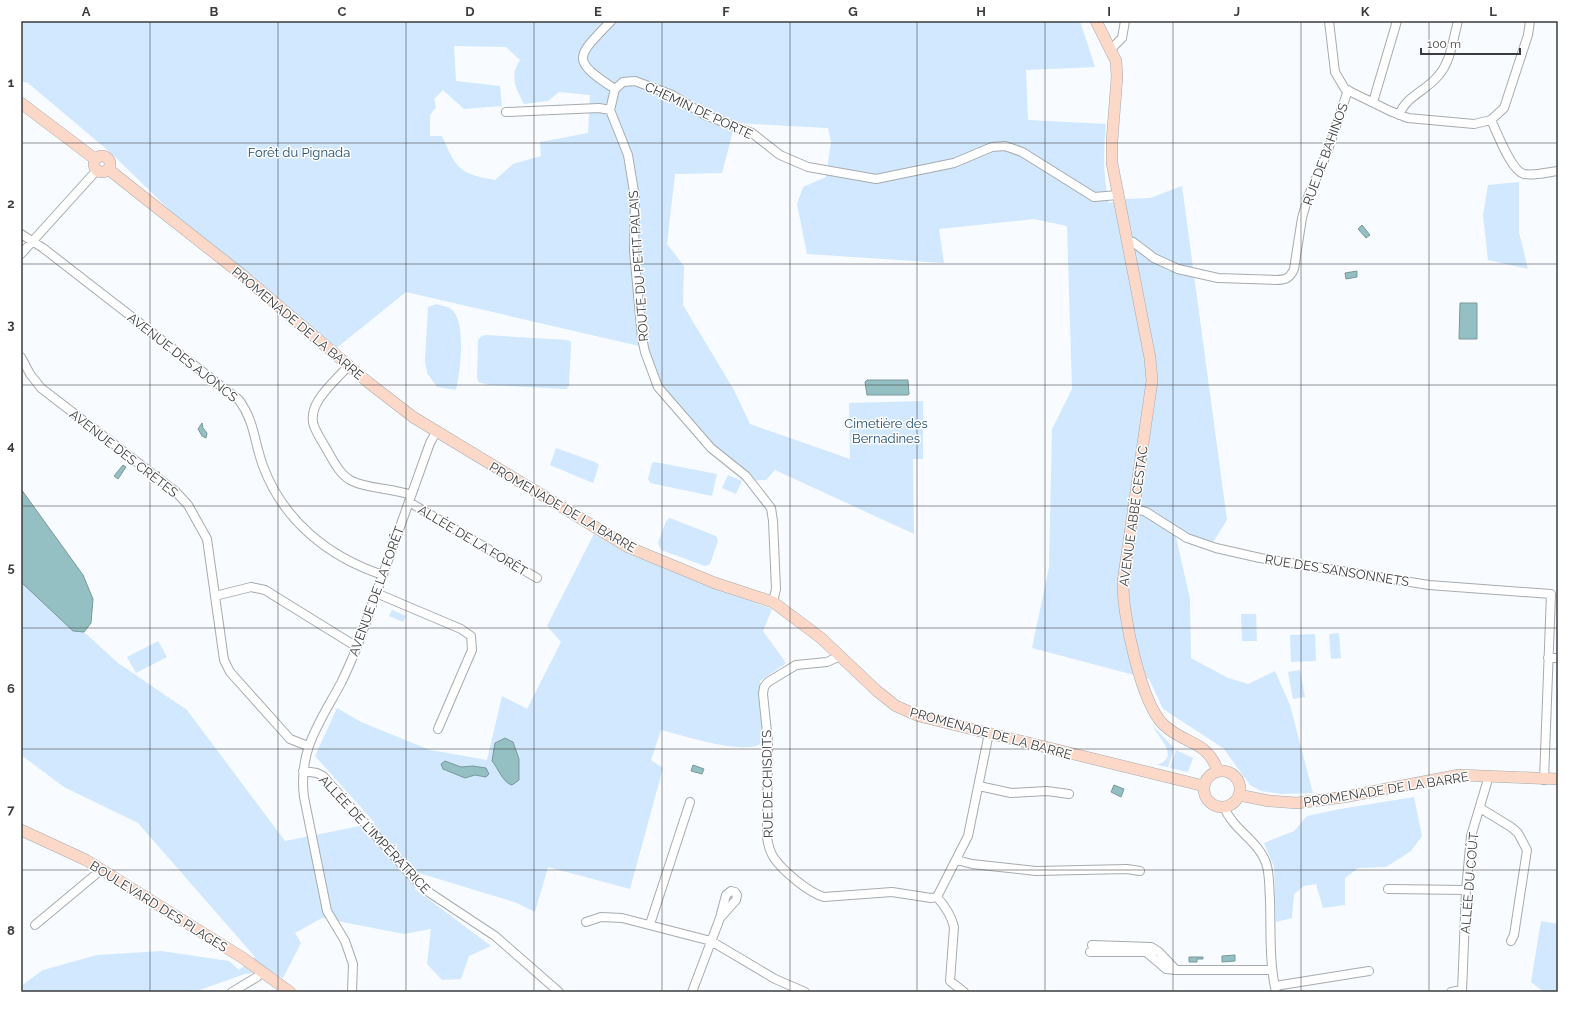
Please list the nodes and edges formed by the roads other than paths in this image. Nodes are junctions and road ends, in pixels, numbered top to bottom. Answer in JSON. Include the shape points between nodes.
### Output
{"nodes":[{"id":1,"x":611,"y":21,"type":"edge"},
{"id":2,"x":1096,"y":21,"type":"edge"},
{"id":3,"x":1125,"y":21,"type":"edge"},
{"id":4,"x":1329,"y":21,"type":"edge"},
{"id":5,"x":1397,"y":21,"type":"edge"},
{"id":6,"x":1458,"y":21,"type":"edge"},
{"id":7,"x":1530,"y":21,"type":"edge"},
{"id":8,"x":1111,"y":49,"type":"junction"},
{"id":9,"x":615,"y":89,"type":"junction"},
{"id":10,"x":1348,"y":90,"type":"junction"},
{"id":11,"x":1373,"y":102,"type":"junction"},
{"id":12,"x":21,"y":103,"type":"edge"},
{"id":13,"x":610,"y":110,"type":"junction"},
{"id":14,"x":506,"y":112,"type":"dead end"},
{"id":15,"x":1399,"y":115,"type":"junction"},
{"id":16,"x":1491,"y":120,"type":"junction"},
{"id":17,"x":95,"y":159,"type":"junction"},
{"id":18,"x":108,"y":169,"type":"junction"},
{"id":19,"x":97,"y":170,"type":"junction"},
{"id":20,"x":1558,"y":171,"type":"edge"},
{"id":21,"x":1118,"y":195,"type":"junction"},
{"id":22,"x":21,"y":234,"type":"edge"},
{"id":23,"x":1125,"y":235,"type":"junction"},
{"id":24,"x":33,"y":242,"type":"junction"},
{"id":25,"x":21,"y":254,"type":"edge"},
{"id":26,"x":21,"y":357,"type":"edge"},
{"id":27,"x":349,"y":366,"type":"junction"},
{"id":28,"x":436,"y":432,"type":"junction"},
{"id":29,"x":410,"y":499,"type":"junction"},
{"id":30,"x":1133,"y":508,"type":"junction"},
{"id":31,"x":383,"y":575,"type":"junction"},
{"id":32,"x":537,"y":578,"type":"dead end"},
{"id":33,"x":376,"y":593,"type":"junction"},
{"id":34,"x":215,"y":596,"type":"junction"},
{"id":35,"x":773,"y":602,"type":"junction"},
{"id":36,"x":357,"y":647,"type":"junction"},
{"id":37,"x":840,"y":656,"type":"junction"},
{"id":38,"x":1548,"y":658,"type":"junction"},
{"id":39,"x":1558,"y":658,"type":"edge"},
{"id":40,"x":438,"y":729,"type":"dead end"},
{"id":41,"x":990,"y":733,"type":"junction"},
{"id":42,"x":308,"y":746,"type":"junction"},
{"id":43,"x":1218,"y":771,"type":"junction"},
{"id":44,"x":303,"y":772,"type":"junction"},
{"id":45,"x":1489,"y":776,"type":"junction"},
{"id":46,"x":1558,"y":779,"type":"edge"},
{"id":47,"x":1544,"y":780,"type":"junction"},
{"id":48,"x":979,"y":786,"type":"junction"},
{"id":49,"x":1204,"y":786,"type":"junction"},
{"id":50,"x":1069,"y":794,"type":"dead end"},
{"id":51,"x":1240,"y":795,"type":"junction"},
{"id":52,"x":690,"y":802,"type":"dead end"},
{"id":53,"x":1224,"y":807,"type":"junction"},
{"id":54,"x":1480,"y":808,"type":"junction"},
{"id":55,"x":21,"y":830,"type":"edge"},
{"id":56,"x":957,"y":860,"type":"junction"},
{"id":57,"x":101,"y":870,"type":"junction"},
{"id":58,"x":1140,"y":871,"type":"dead end"},
{"id":59,"x":1388,"y":889,"type":"dead end"},
{"id":60,"x":1466,"y":890,"type":"junction"},
{"id":61,"x":937,"y":897,"type":"junction"},
{"id":62,"x":720,"y":918,"type":"dead end"},
{"id":63,"x":586,"y":922,"type":"dead end"},
{"id":64,"x":650,"y":924,"type":"junction"},
{"id":65,"x":35,"y":926,"type":"dead end"},
{"id":66,"x":711,"y":941,"type":"junction"},
{"id":67,"x":1510,"y":941,"type":"dead end"},
{"id":68,"x":1091,"y":948,"type":"dead end"},
{"id":69,"x":1272,"y":970,"type":"junction"},
{"id":70,"x":262,"y":971,"type":"junction"},
{"id":71,"x":1369,"y":971,"type":"dead end"},
{"id":72,"x":1276,"y":989,"type":"edge"},
{"id":73,"x":1462,"y":991,"type":"edge"},
{"id":74,"x":232,"y":992,"type":"edge"},
{"id":75,"x":290,"y":992,"type":"edge"},
{"id":76,"x":352,"y":992,"type":"edge"},
{"id":77,"x":559,"y":992,"type":"edge"},
{"id":78,"x":692,"y":992,"type":"edge"},
{"id":79,"x":805,"y":992,"type":"edge"},
{"id":80,"x":964,"y":992,"type":"edge"},
{"id":81,"x":1451,"y":992,"type":"edge"}],
"edges":[{"from":1,"to":9,"type":"street","via":[[582,53],[583,63],[589,71]]},
{"from":2,"to":8,"type":"main road","name":"AVENUE ABBÉ CESTAC"},
{"from":3,"to":8,"type":"street","via":[[1122,38]]},
{"from":4,"to":10,"type":"street","via":[[1335,72]]},
{"from":5,"to":11,"type":"street"},
{"from":6,"to":15,"type":"street","via":[[1447,62],[1442,70],[1429,85],[1409,99]]},
{"from":7,"to":16,"type":"street","via":[[1528,36],[1508,98],[1504,108]]},
{"from":8,"to":21,"type":"main road","name":"AVENUE ABBÉ CESTAC","via":[[1116,61],[1117,77],[1112,151]]},
{"from":9,"to":13,"type":"street"},
{"from":9,"to":21,"type":"street","name":"CHEMIN DE PORTE","via":[[623,82],[635,81],[672,95],[705,115],[752,133],[780,155],[808,167],[876,179],[954,163],[992,147],[1005,146],[1022,152],[1094,197]]},
{"from":10,"to":11,"type":"street","name":"RUE DE BAHINOS"},
{"from":10,"to":23,"type":"street","name":"RUE DE BAHINOS","via":[[1308,197],[1294,270],[1290,277],[1285,280],[1218,278],[1178,269],[1154,258]]},
{"from":11,"to":15,"type":"street","name":"RUE DE BAHINOS"},
{"from":12,"to":17,"type":"main road"},
{"from":13,"to":14,"type":"street","via":[[599,108]]},
{"from":13,"to":35,"type":"street","name":"ROUTE DU PETIT PALAIS","via":[[628,155],[635,198],[634,251],[645,352],[658,387],[711,448],[746,476],[771,508],[776,589]]},
{"from":15,"to":16,"type":"street","name":"RUE DE BAHINOS","via":[[1474,124]]},
{"from":16,"to":20,"type":"street","via":[[1512,165],[1520,172],[1526,174]]},
{"from":17,"to":18,"type":"main road","via":[[100,155],[106,156],[110,163]]},
{"from":17,"to":19,"type":"main road","via":[[94,166]]},
{"from":18,"to":19,"type":"main road","via":[[103,172]]},
{"from":18,"to":27,"type":"main road","name":"PROMENADE DE LA BARRE","via":[[241,274]]},
{"from":19,"to":24,"type":"street"},
{"from":21,"to":23,"type":"main road","name":"AVENUE ABBÉ CESTAC"},
{"from":22,"to":24,"type":"street","name":"AVENUE DES AJONCS"},
{"from":23,"to":30,"type":"main road","name":"AVENUE ABBÉ CESTAC","via":[[1150,358],[1152,381]]},
{"from":24,"to":25,"type":"street"},
{"from":24,"to":31,"type":"street","name":"AVENUE DES AJONCS","via":[[239,400],[252,422],[263,466],[293,517],[311,537],[331,551]]},
{"from":26,"to":34,"type":"street","name":"AVENUE DES CRÊTES","via":[[41,388],[176,492],[188,505],[207,539]]},
{"from":27,"to":28,"type":"main road","name":"PROMENADE DE LA BARRE"},
{"from":27,"to":29,"type":"street","name":"ALLÉE DE LA FORÊT","via":[[318,401],[312,418],[314,426],[337,468],[352,481],[402,491]]},
{"from":28,"to":29,"type":"street","name":"AVENUE DE LA FORÊT"},
{"from":28,"to":35,"type":"main road","name":"PROMENADE DE LA BARRE","via":[[628,547],[716,583]]},
{"from":29,"to":31,"type":"street","name":"AVENUE DE LA FORÊT"},
{"from":29,"to":32,"type":"street","name":"ALLÉE DE LA FORÊT"},
{"from":30,"to":38,"type":"street","name":"RUE DES SANSONNETS","via":[[1146,512],[1188,538],[1216,548],[1260,558],[1429,585],[1551,594]]},
{"from":30,"to":43,"type":"main road","name":"AVENUE ABBÉ CESTAC","via":[[1123,593],[1141,680],[1154,713],[1163,724],[1208,751]]},
{"from":31,"to":33,"type":"street","name":"AVENUE DE LA FORÊT"},
{"from":33,"to":36,"type":"street","name":"AVENUE DE LA FORÊT"},
{"from":33,"to":40,"type":"street","via":[[461,629],[471,636],[472,650]]},
{"from":34,"to":36,"type":"street","via":[[251,587],[264,590]]},
{"from":34,"to":42,"type":"street","name":"AVENUE DES CRÊTES","via":[[221,646],[230,672],[290,739]]},
{"from":35,"to":37,"type":"main road","name":"PROMENADE DE LA BARRE","via":[[821,638]]},
{"from":36,"to":42,"type":"street","name":"AVENUE DE LA FORÊT"},
{"from":37,"to":41,"type":"main road","name":"PROMENADE DE LA BARRE","via":[[877,691],[906,712]]},
{"from":37,"to":61,"type":"street","name":"RUE DE CHISDITS","via":[[827,662],[796,665],[764,687],[768,742],[767,837],[770,851],[779,864],[817,895],[824,897],[892,892]]},
{"from":38,"to":39,"type":"street"},
{"from":38,"to":47,"type":"street"},
{"from":41,"to":48,"type":"street"},
{"from":41,"to":49,"type":"main road","name":"PROMENADE DE LA BARRE"},
{"from":42,"to":44,"type":"street"},
{"from":43,"to":49,"type":"main road","via":[[1208,776]]},
{"from":43,"to":51,"type":"main road","via":[[1229,772],[1238,778]]},
{"from":44,"to":76,"type":"street","via":[[304,797],[327,911],[345,941],[353,964]]},
{"from":44,"to":77,"type":"street","name":"ALLÉE DE L'IMPÉRATRICE","via":[[323,776],[430,893],[495,936]]},
{"from":45,"to":47,"type":"main road","name":"PROMENADE DE LA BARRE"},
{"from":45,"to":51,"type":"main road","name":"PROMENADE DE LA BARRE","via":[[1451,776],[1308,802],[1270,801]]},
{"from":45,"to":54,"type":"street","name":"ALLÉE DU COÛT"},
{"from":46,"to":47,"type":"main road","name":"PROMENADE DE LA BARRE"},
{"from":48,"to":50,"type":"street","via":[[1011,792],[1047,791]]},
{"from":48,"to":56,"type":"street","via":[[968,836]]},
{"from":49,"to":53,"type":"main road","via":[[1209,802]]},
{"from":51,"to":53,"type":"main road","via":[[1234,803]]},
{"from":52,"to":64,"type":"street"},
{"from":53,"to":69,"type":"street","via":[[1228,818],[1256,846],[1266,862]]},
{"from":54,"to":60,"type":"street","name":"ALLÉE DU COÛT","via":[[1471,836]]},
{"from":54,"to":67,"type":"street","via":[[1511,826],[1527,850],[1514,935]]},
{"from":55,"to":57,"type":"main road","name":"BOULEVARD DES PLAGES","via":[[74,854]]},
{"from":56,"to":58,"type":"street","via":[[1036,871],[1127,868]]},
{"from":56,"to":61,"type":"street"},
{"from":57,"to":65,"type":"street"},
{"from":57,"to":70,"type":"main road","name":"BOULEVARD DES PLAGES"},
{"from":59,"to":60,"type":"street"},
{"from":60,"to":73,"type":"street","name":"ALLÉE DU COÛT"},
{"from":61,"to":80,"type":"street","via":[[948,912],[954,927],[950,980]]},
{"from":62,"to":66,"type":"street"},
{"from":63,"to":64,"type":"street","via":[[601,917]]},
{"from":64,"to":66,"type":"street"},
{"from":66,"to":78,"type":"street"},
{"from":66,"to":79,"type":"street","via":[[775,979]]},
{"from":68,"to":69,"type":"street","via":[[1151,947],[1176,970]]},
{"from":69,"to":72,"type":"street"},
{"from":70,"to":74,"type":"street","via":[[257,977]]},
{"from":70,"to":75,"type":"main road","name":"BOULEVARD DES PLAGES"},
{"from":71,"to":72,"type":"street"},
{"from":73,"to":81,"type":"street"}]}
